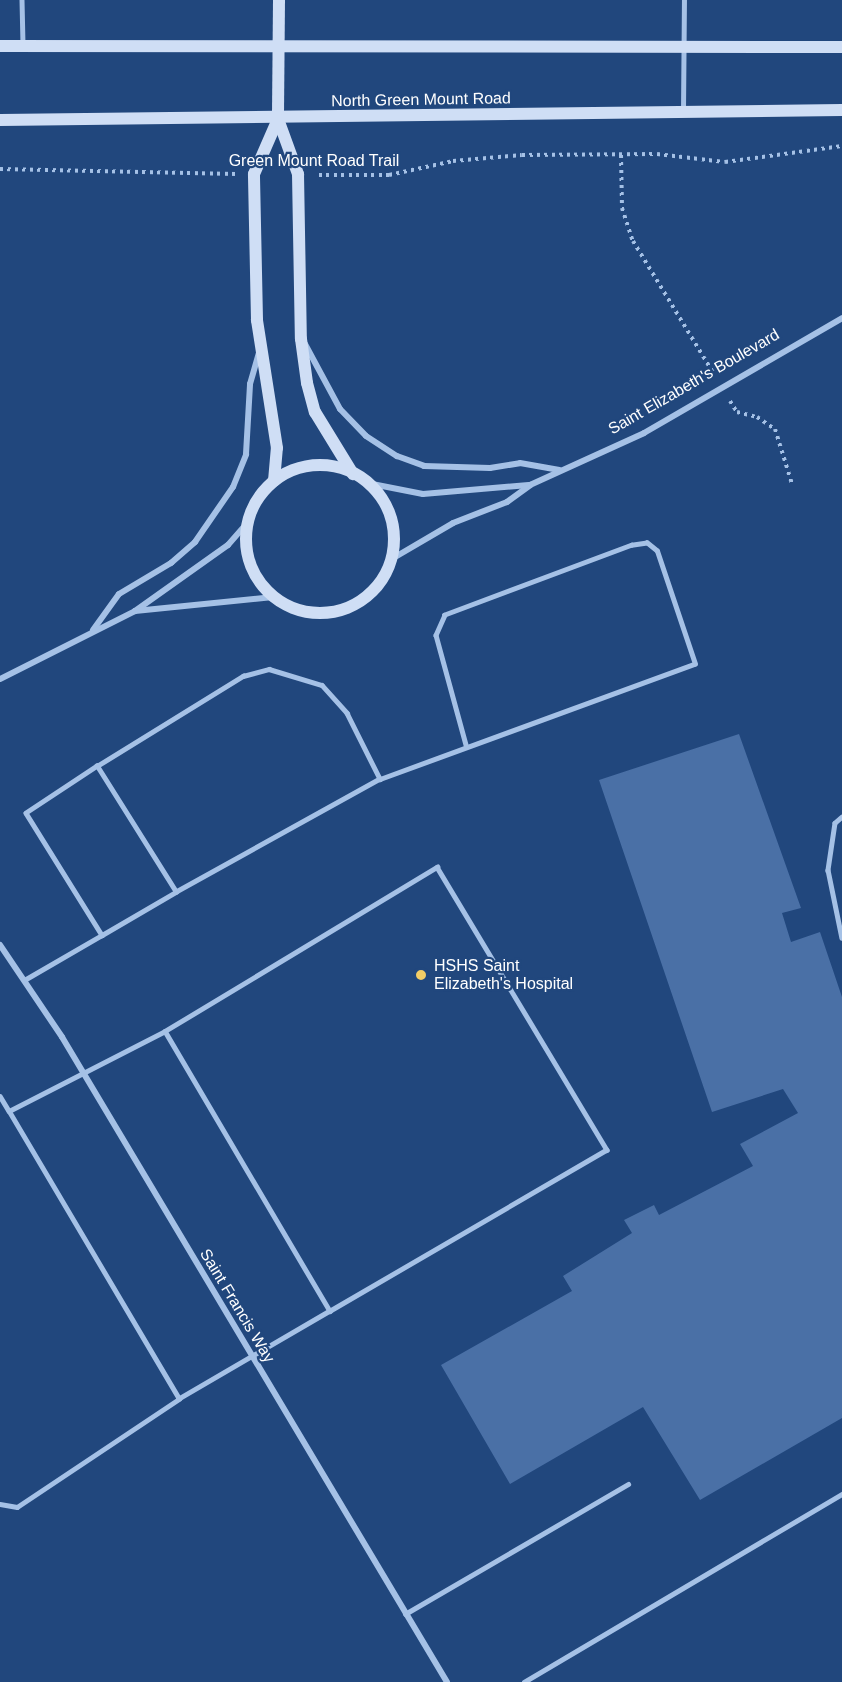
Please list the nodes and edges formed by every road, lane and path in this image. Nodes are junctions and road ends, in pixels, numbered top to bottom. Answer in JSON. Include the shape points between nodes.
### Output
{"nodes":[{"id":1,"x":22,"y":0,"type":"edge"},
{"id":2,"x":279,"y":0,"type":"edge"},
{"id":3,"x":684,"y":0,"type":"edge"},
{"id":4,"x":0,"y":46,"type":"edge"},
{"id":5,"x":23,"y":46,"type":"junction"},
{"id":6,"x":684,"y":47,"type":"junction"},
{"id":7,"x":842,"y":47,"type":"edge"},
{"id":8,"x":279,"y":48,"type":"junction"},
{"id":9,"x":842,"y":110,"type":"edge"},
{"id":10,"x":683,"y":111,"type":"junction"},
{"id":11,"x":278,"y":119,"type":"junction"},
{"id":12,"x":0,"y":120,"type":"edge"},
{"id":13,"x":842,"y":146,"type":"edge"},
{"id":14,"x":621,"y":155,"type":"junction"},
{"id":15,"x":0,"y":169,"type":"edge"},
{"id":16,"x":254,"y":174,"type":"junction"},
{"id":17,"x":298,"y":174,"type":"junction"},
{"id":18,"x":842,"y":318,"type":"edge"},
{"id":19,"x":301,"y":339,"type":"junction"},
{"id":20,"x":260,"y":349,"type":"junction"},
{"id":21,"x":722,"y":389,"type":"junction"},
{"id":22,"x":559,"y":471,"type":"junction"},
{"id":23,"x":353,"y":474,"type":"junction"},
{"id":24,"x":274,"y":481,"type":"junction"},
{"id":25,"x":367,"y":483,"type":"junction"},
{"id":26,"x":792,"y":484,"type":"dead end"},
{"id":27,"x":530,"y":485,"type":"junction"},
{"id":28,"x":248,"y":522,"type":"junction"},
{"id":29,"x":390,"y":560,"type":"junction"},
{"id":30,"x":273,"y":597,"type":"junction"},
{"id":31,"x":135,"y":611,"type":"junction"},
{"id":32,"x":93,"y":630,"type":"junction"},
{"id":33,"x":0,"y":679,"type":"edge"},
{"id":34,"x":466,"y":745,"type":"junction"},
{"id":35,"x":97,"y":766,"type":"junction"},
{"id":36,"x":381,"y":779,"type":"junction"},
{"id":37,"x":842,"y":817,"type":"edge"},
{"id":38,"x":176,"y":892,"type":"junction"},
{"id":39,"x":102,"y":935,"type":"junction"},
{"id":40,"x":842,"y":938,"type":"edge"},
{"id":41,"x":0,"y":945,"type":"edge"},
{"id":42,"x":26,"y":979,"type":"junction"},
{"id":43,"x":165,"y":1031,"type":"junction"},
{"id":44,"x":82,"y":1071,"type":"junction"},
{"id":45,"x":0,"y":1096,"type":"edge"},
{"id":46,"x":9,"y":1111,"type":"junction"},
{"id":47,"x":330,"y":1311,"type":"junction"},
{"id":48,"x":251,"y":1357,"type":"junction"},
{"id":49,"x":179,"y":1399,"type":"junction"},
{"id":50,"x":628,"y":1484,"type":"dead end"},
{"id":51,"x":842,"y":1494,"type":"edge"},
{"id":52,"x":0,"y":1504,"type":"edge"},
{"id":53,"x":405,"y":1614,"type":"junction"},
{"id":54,"x":545,"y":1674,"type":"junction"},
{"id":55,"x":447,"y":1682,"type":"edge"},
{"id":56,"x":524,"y":1682,"type":"edge"},
{"id":57,"x":548,"y":1682,"type":"edge"}],
"edges":[{"from":1,"to":5,"type":"lane"},
{"from":2,"to":8,"type":"street"},
{"from":3,"to":6,"type":"lane"},
{"from":4,"to":5,"type":"street"},
{"from":5,"to":8,"type":"street"},
{"from":6,"to":7,"type":"street"},
{"from":6,"to":8,"type":"street"},
{"from":6,"to":10,"type":"lane"},
{"from":8,"to":11,"type":"street"},
{"from":9,"to":10,"type":"street","name":"North Green Mount Road"},
{"from":10,"to":11,"type":"street","name":"North Green Mount Road"},
{"from":11,"to":12,"type":"street","name":"North Green Mount Road"},
{"from":11,"to":16,"type":"street"},
{"from":11,"to":17,"type":"street","name":"Saint Elizabeth's Boulevard"},
{"from":13,"to":14,"type":"path","name":"Green Mount Road Trail","via":[[725,162]]},
{"from":14,"to":17,"type":"path","name":"Green Mount Road Trail","via":[[491,157],[389,175]]},
{"from":14,"to":21,"type":"path","via":[[622,208],[633,241]]},
{"from":15,"to":16,"type":"path","name":"Green Mount Road Trail"},
{"from":16,"to":20,"type":"street"},
{"from":17,"to":19,"type":"street","name":"Saint Elizabeth's Boulevard"},
{"from":18,"to":21,"type":"street","name":"Saint Elizabeth's Boulevard"},
{"from":19,"to":22,"type":"street","via":[[318,362],[340,409],[366,436],[397,456],[424,466],[490,468],[520,463]]},
{"from":19,"to":23,"type":"street","name":"Saint Elizabeth's Boulevard","via":[[315,412]]},
{"from":20,"to":24,"type":"street","via":[[277,448]]},
{"from":20,"to":32,"type":"street","via":[[250,384],[246,454],[233,488],[195,542],[171,563],[119,594]]},
{"from":21,"to":22,"type":"street","name":"Saint Elizabeth's Boulevard","via":[[644,433]]},
{"from":21,"to":26,"type":"path","via":[[737,412],[757,417],[775,429]]},
{"from":22,"to":27,"type":"street","name":"Saint Elizabeth's Boulevard"},
{"from":23,"to":24,"type":"street","name":"Saint Elizabeth's Boulevard","via":[[320,465],[304,467]]},
{"from":23,"to":25,"type":"street","name":"Saint Elizabeth's Boulevard"},
{"from":24,"to":28,"type":"street","name":"Saint Elizabeth's Boulevard","via":[[253,507]]},
{"from":25,"to":27,"type":"street","name":"Saint Elizabeth's Boulevard","via":[[423,494]]},
{"from":25,"to":29,"type":"street","name":"Saint Elizabeth's Boulevard","via":[[388,511],[392,528]]},
{"from":27,"to":29,"type":"street","name":"Saint Elizabeth's Boulevard","via":[[507,502],[453,523]]},
{"from":28,"to":30,"type":"street","name":"Saint Elizabeth's Boulevard","via":[[247,555],[253,571]]},
{"from":28,"to":31,"type":"street","via":[[228,545]]},
{"from":29,"to":30,"type":"street","name":"Saint Elizabeth's Boulevard","via":[[375,588],[334,612],[302,611]]},
{"from":30,"to":31,"type":"street"},
{"from":31,"to":32,"type":"street"},
{"from":32,"to":33,"type":"street"},
{"from":34,"to":34,"type":"lane","via":[[694,664],[657,551],[647,543],[632,545],[445,615],[436,635]]},
{"from":34,"to":36,"type":"lane"},
{"from":35,"to":36,"type":"lane","via":[[243,676],[269,669],[322,685],[347,713]]},
{"from":35,"to":38,"type":"lane"},
{"from":35,"to":39,"type":"lane","via":[[26,813]]},
{"from":36,"to":38,"type":"lane"},
{"from":37,"to":40,"type":"lane","via":[[835,823],[828,870],[835,920]]},
{"from":38,"to":39,"type":"lane"},
{"from":39,"to":42,"type":"lane"},
{"from":41,"to":42,"type":"street","name":"Saint Francis Way"},
{"from":42,"to":44,"type":"street","name":"Saint Francis Way"},
{"from":43,"to":44,"type":"lane"},
{"from":43,"to":47,"type":"lane"},
{"from":43,"to":47,"type":"lane","via":[[437,867],[607,1150]]},
{"from":44,"to":46,"type":"lane"},
{"from":44,"to":48,"type":"street","name":"Saint Francis Way"},
{"from":45,"to":46,"type":"lane"},
{"from":46,"to":49,"type":"lane"},
{"from":47,"to":48,"type":"lane"},
{"from":48,"to":49,"type":"lane"},
{"from":48,"to":53,"type":"street","name":"Saint Francis Way"},
{"from":49,"to":52,"type":"lane","via":[[17,1507]]},
{"from":50,"to":53,"type":"lane"},
{"from":51,"to":54,"type":"lane"},
{"from":53,"to":55,"type":"street","name":"Saint Francis Way"},
{"from":54,"to":56,"type":"lane"},
{"from":54,"to":57,"type":"lane"}]}
